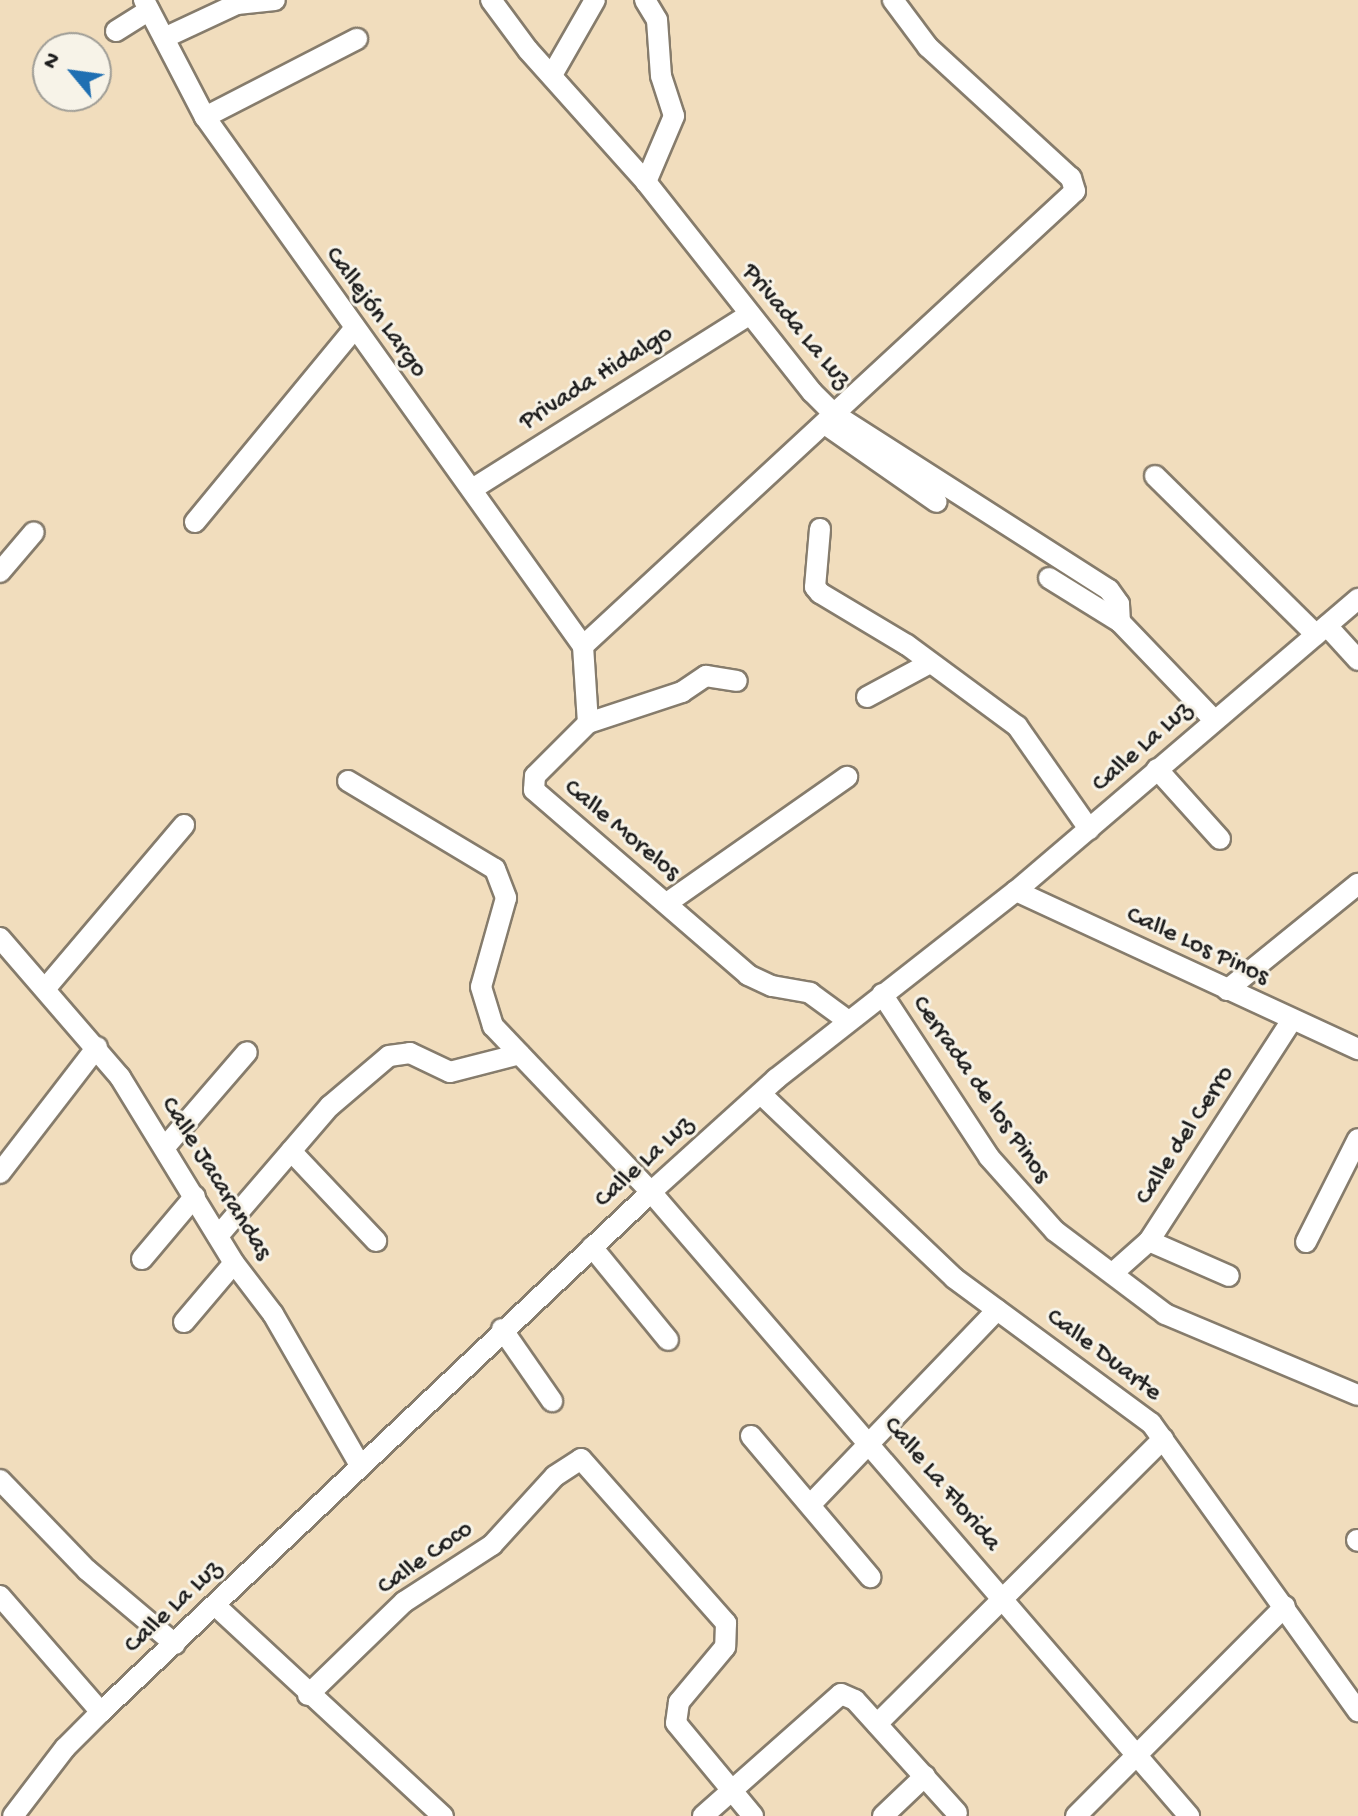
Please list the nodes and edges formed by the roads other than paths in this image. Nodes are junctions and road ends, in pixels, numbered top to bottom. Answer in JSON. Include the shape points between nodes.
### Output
{"nodes":[{"id":1,"x":275,"y":0,"type":"edge"},
{"id":2,"x":491,"y":0,"type":"edge"},
{"id":3,"x":595,"y":0,"type":"edge"},
{"id":4,"x":645,"y":0,"type":"edge"},
{"id":5,"x":893,"y":0,"type":"edge"},
{"id":6,"x":235,"y":2,"type":"edge"},
{"id":7,"x":146,"y":5,"type":"edge"},
{"id":8,"x":116,"y":31,"type":"dead end"},
{"id":9,"x":164,"y":38,"type":"junction"},
{"id":10,"x":357,"y":39,"type":"dead end"},
{"id":11,"x":552,"y":75,"type":"junction"},
{"id":12,"x":205,"y":117,"type":"junction"},
{"id":13,"x":646,"y":182,"type":"junction"},
{"id":14,"x":749,"y":315,"type":"junction"},
{"id":15,"x":353,"y":330,"type":"junction"},
{"id":16,"x":830,"y":419,"type":"junction"},
{"id":17,"x":1155,"y":476,"type":"dead end"},
{"id":18,"x":474,"y":488,"type":"junction"},
{"id":19,"x":937,"y":502,"type":"dead end"},
{"id":20,"x":195,"y":522,"type":"dead end"},
{"id":21,"x":820,"y":529,"type":"dead end"},
{"id":22,"x":34,"y":532,"type":"dead end"},
{"id":23,"x":0,"y":572,"type":"edge"},
{"id":24,"x":1049,"y":578,"type":"dead end"},
{"id":25,"x":1358,"y":599,"type":"edge"},
{"id":26,"x":1120,"y":622,"type":"junction"},
{"id":27,"x":1321,"y":630,"type":"junction"},
{"id":28,"x":583,"y":646,"type":"junction"},
{"id":29,"x":1358,"y":660,"type":"edge"},
{"id":30,"x":928,"y":664,"type":"junction"},
{"id":31,"x":737,"y":681,"type":"dead end"},
{"id":32,"x":867,"y":697,"type":"dead end"},
{"id":33,"x":1214,"y":720,"type":"junction"},
{"id":34,"x":588,"y":723,"type":"junction"},
{"id":35,"x":1157,"y":769,"type":"junction"},
{"id":36,"x":847,"y":777,"type":"dead end"},
{"id":37,"x":348,"y":781,"type":"dead end"},
{"id":38,"x":184,"y":825,"type":"dead end"},
{"id":39,"x":1089,"y":829,"type":"junction"},
{"id":40,"x":1220,"y":839,"type":"dead end"},
{"id":41,"x":1358,"y":884,"type":"edge"},
{"id":42,"x":1016,"y":891,"type":"junction"},
{"id":43,"x":667,"y":903,"type":"junction"},
{"id":44,"x":0,"y":938,"type":"edge"},
{"id":45,"x":45,"y":989,"type":"junction"},
{"id":46,"x":1227,"y":990,"type":"junction"},
{"id":47,"x":882,"y":994,"type":"junction"},
{"id":48,"x":847,"y":1020,"type":"junction"},
{"id":49,"x":1292,"y":1020,"type":"junction"},
{"id":50,"x":97,"y":1047,"type":"junction"},
{"id":51,"x":1358,"y":1049,"type":"edge"},
{"id":52,"x":247,"y":1052,"type":"dead end"},
{"id":53,"x":520,"y":1054,"type":"junction"},
{"id":54,"x":769,"y":1086,"type":"junction"},
{"id":55,"x":1358,"y":1139,"type":"edge"},
{"id":56,"x":165,"y":1147,"type":"junction"},
{"id":57,"x":291,"y":1151,"type":"junction"},
{"id":58,"x":0,"y":1173,"type":"edge"},
{"id":59,"x":651,"y":1192,"type":"junction"},
{"id":60,"x":195,"y":1196,"type":"junction"},
{"id":61,"x":218,"y":1236,"type":"junction"},
{"id":62,"x":376,"y":1241,"type":"dead end"},
{"id":63,"x":1149,"y":1241,"type":"junction"},
{"id":64,"x":1306,"y":1242,"type":"dead end"},
{"id":65,"x":592,"y":1247,"type":"junction"},
{"id":66,"x":142,"y":1259,"type":"dead end"},
{"id":67,"x":234,"y":1263,"type":"junction"},
{"id":68,"x":1114,"y":1272,"type":"junction"},
{"id":69,"x":1229,"y":1276,"type":"dead end"},
{"id":70,"x":997,"y":1310,"type":"junction"},
{"id":71,"x":184,"y":1322,"type":"dead end"},
{"id":72,"x":502,"y":1329,"type":"junction"},
{"id":73,"x":668,"y":1340,"type":"dead end"},
{"id":74,"x":1358,"y":1395,"type":"edge"},
{"id":75,"x":552,"y":1401,"type":"dead end"},
{"id":76,"x":751,"y":1436,"type":"dead end"},
{"id":77,"x":1163,"y":1439,"type":"junction"},
{"id":78,"x":871,"y":1442,"type":"junction"},
{"id":79,"x":360,"y":1465,"type":"junction"},
{"id":80,"x":0,"y":1480,"type":"edge"},
{"id":81,"x":811,"y":1504,"type":"junction"},
{"id":82,"x":870,"y":1577,"type":"dead end"},
{"id":83,"x":0,"y":1596,"type":"edge"},
{"id":84,"x":1003,"y":1599,"type":"junction"},
{"id":85,"x":1285,"y":1606,"type":"junction"},
{"id":86,"x":217,"y":1607,"type":"junction"},
{"id":87,"x":175,"y":1644,"type":"junction"},
{"id":88,"x":308,"y":1695,"type":"junction"},
{"id":89,"x":1358,"y":1711,"type":"edge"},
{"id":90,"x":101,"y":1712,"type":"junction"},
{"id":91,"x":877,"y":1724,"type":"junction"},
{"id":92,"x":1134,"y":1755,"type":"junction"},
{"id":93,"x":925,"y":1776,"type":"junction"},
{"id":94,"x":733,"y":1790,"type":"junction"},
{"id":95,"x":957,"y":1813,"type":"dead end"},
{"id":96,"x":13,"y":1816,"type":"edge"},
{"id":97,"x":443,"y":1816,"type":"edge"},
{"id":98,"x":703,"y":1816,"type":"edge"},
{"id":99,"x":753,"y":1816,"type":"edge"},
{"id":100,"x":883,"y":1816,"type":"edge"},
{"id":101,"x":1076,"y":1816,"type":"edge"},
{"id":102,"x":1189,"y":1816,"type":"edge"}],
"edges":[{"from":1,"to":6,"type":"street"},
{"from":2,"to":11,"type":"street","name":"Privada La Luz"},
{"from":3,"to":11,"type":"street"},
{"from":4,"to":13,"type":"street","via":[[657,20],[661,76],[674,116]]},
{"from":5,"to":16,"type":"street","via":[[928,47],[1071,178],[1075,191]]},
{"from":6,"to":9,"type":"street"},
{"from":7,"to":8,"type":"street"},
{"from":7,"to":9,"type":"street","name":"Callejón Largo"},
{"from":9,"to":12,"type":"street","name":"Callejón Largo"},
{"from":10,"to":12,"type":"street"},
{"from":11,"to":13,"type":"street","name":"Privada La Luz"},
{"from":12,"to":15,"type":"street","name":"Callejón Largo"},
{"from":13,"to":14,"type":"street","name":"Privada La Luz"},
{"from":14,"to":16,"type":"street","name":"Privada La Luz"},
{"from":14,"to":18,"type":"street","name":"Privada Hidalgo"},
{"from":15,"to":18,"type":"street","name":"Callejón Largo"},
{"from":15,"to":20,"type":"street"},
{"from":16,"to":19,"type":"street"},
{"from":16,"to":26,"type":"street","name":"Privada La Luz","via":[[1109,590],[1119,604]]},
{"from":16,"to":28,"type":"street"},
{"from":17,"to":27,"type":"street"},
{"from":18,"to":28,"type":"street","name":"Callejón Largo"},
{"from":21,"to":30,"type":"street","via":[[815,587]]},
{"from":22,"to":23,"type":"street"},
{"from":24,"to":26,"type":"street"},
{"from":25,"to":27,"type":"street","name":"Calle La Luz"},
{"from":26,"to":33,"type":"street","name":"Privada La Luz"},
{"from":27,"to":29,"type":"street"},
{"from":27,"to":33,"type":"street","name":"Calle La Luz"},
{"from":28,"to":34,"type":"street"},
{"from":30,"to":32,"type":"street"},
{"from":30,"to":39,"type":"street","via":[[1017,726]]},
{"from":31,"to":34,"type":"street","via":[[706,676],[682,692]]},
{"from":33,"to":35,"type":"street","name":"Calle La Luz"},
{"from":34,"to":43,"type":"street","name":"Calle Morelos","via":[[535,776],[534,790]]},
{"from":35,"to":39,"type":"street","name":"Calle La Luz"},
{"from":35,"to":40,"type":"street"},
{"from":36,"to":43,"type":"street"},
{"from":37,"to":53,"type":"street","name":"Calle La Florida","via":[[495,869],[506,898],[481,987],[487,1017]]},
{"from":38,"to":45,"type":"street"},
{"from":39,"to":42,"type":"street","name":"Calle La Luz"},
{"from":41,"to":46,"type":"street"},
{"from":42,"to":46,"type":"street","name":"Calle Los Pinos"},
{"from":42,"to":47,"type":"street","name":"Calle La Luz"},
{"from":43,"to":48,"type":"street","name":"Calle Morelos","via":[[748,975],[810,993]]},
{"from":44,"to":45,"type":"street","name":"Calle Jacarandas"},
{"from":45,"to":50,"type":"street","name":"Calle Jacarandas"},
{"from":46,"to":49,"type":"street","name":"Calle Los Pinos"},
{"from":47,"to":48,"type":"street","name":"Calle La Luz"},
{"from":47,"to":68,"type":"street","name":"Cerrada de los Pinos","via":[[1017,1191],[1055,1231]]},
{"from":48,"to":54,"type":"street","name":"Calle La Luz"},
{"from":49,"to":51,"type":"street","name":"Calle Los Pinos"},
{"from":49,"to":63,"type":"street","name":"Calle del Cerro"},
{"from":50,"to":56,"type":"street","name":"Calle Jacarandas"},
{"from":50,"to":58,"type":"street"},
{"from":52,"to":56,"type":"street"},
{"from":53,"to":57,"type":"street","via":[[450,1072],[410,1053],[389,1056],[338,1097]]},
{"from":53,"to":59,"type":"street","name":"Calle La Florida"},
{"from":54,"to":59,"type":"street","name":"Calle La Luz"},
{"from":54,"to":70,"type":"street","name":"Calle Duarte","via":[[954,1278]]},
{"from":55,"to":64,"type":"street"},
{"from":56,"to":60,"type":"street","name":"Calle Jacarandas"},
{"from":57,"to":61,"type":"street"},
{"from":57,"to":62,"type":"street"},
{"from":59,"to":65,"type":"street","name":"Calle La Luz"},
{"from":59,"to":78,"type":"street","name":"Calle La Florida"},
{"from":60,"to":61,"type":"street","name":"Calle Jacarandas"},
{"from":60,"to":66,"type":"street"},
{"from":61,"to":67,"type":"street","name":"Calle Jacarandas"},
{"from":63,"to":68,"type":"street","name":"Calle del Cerro"},
{"from":63,"to":69,"type":"street"},
{"from":65,"to":72,"type":"street","name":"Calle La Luz"},
{"from":65,"to":73,"type":"street"},
{"from":67,"to":71,"type":"street"},
{"from":67,"to":79,"type":"street","name":"Calle Jacarandas","via":[[273,1314]]},
{"from":68,"to":74,"type":"street","name":"Cerrada de los Pinos","via":[[1165,1314]]},
{"from":70,"to":77,"type":"street","name":"Calle Duarte","via":[[1115,1392]]},
{"from":70,"to":78,"type":"street"},
{"from":72,"to":75,"type":"street"},
{"from":72,"to":79,"type":"street","name":"Calle La Luz"},
{"from":76,"to":81,"type":"street"},
{"from":77,"to":84,"type":"street"},
{"from":77,"to":85,"type":"street","name":"Calle Duarte"},
{"from":78,"to":81,"type":"street"},
{"from":78,"to":84,"type":"street","name":"Calle La Florida"},
{"from":79,"to":86,"type":"street","name":"Calle La Luz"},
{"from":80,"to":87,"type":"street","via":[[87,1570]]},
{"from":81,"to":82,"type":"street"},
{"from":83,"to":90,"type":"street"},
{"from":84,"to":91,"type":"street"},
{"from":84,"to":92,"type":"street","name":"Calle La Florida"},
{"from":85,"to":89,"type":"street","name":"Calle Duarte"},
{"from":85,"to":92,"type":"street"},
{"from":86,"to":87,"type":"street","name":"Calle La Luz"},
{"from":86,"to":88,"type":"street"},
{"from":87,"to":90,"type":"street","name":"Calle La Luz"},
{"from":88,"to":94,"type":"street","name":"Calle Coco","via":[[404,1602],[492,1545],[571,1463],[581,1459],[591,1464],[717,1610],[729,1639],[679,1702],[676,1723]]},
{"from":88,"to":97,"type":"street"},
{"from":90,"to":96,"type":"street","name":"Calle La Luz","via":[[65,1748]]},
{"from":91,"to":93,"type":"street"},
{"from":91,"to":94,"type":"street","via":[[847,1695],[834,1697]]},
{"from":92,"to":101,"type":"street"},
{"from":92,"to":102,"type":"street","name":"Calle La Florida"},
{"from":93,"to":95,"type":"street"},
{"from":93,"to":100,"type":"street"},
{"from":94,"to":98,"type":"street"},
{"from":94,"to":99,"type":"street"}]}
